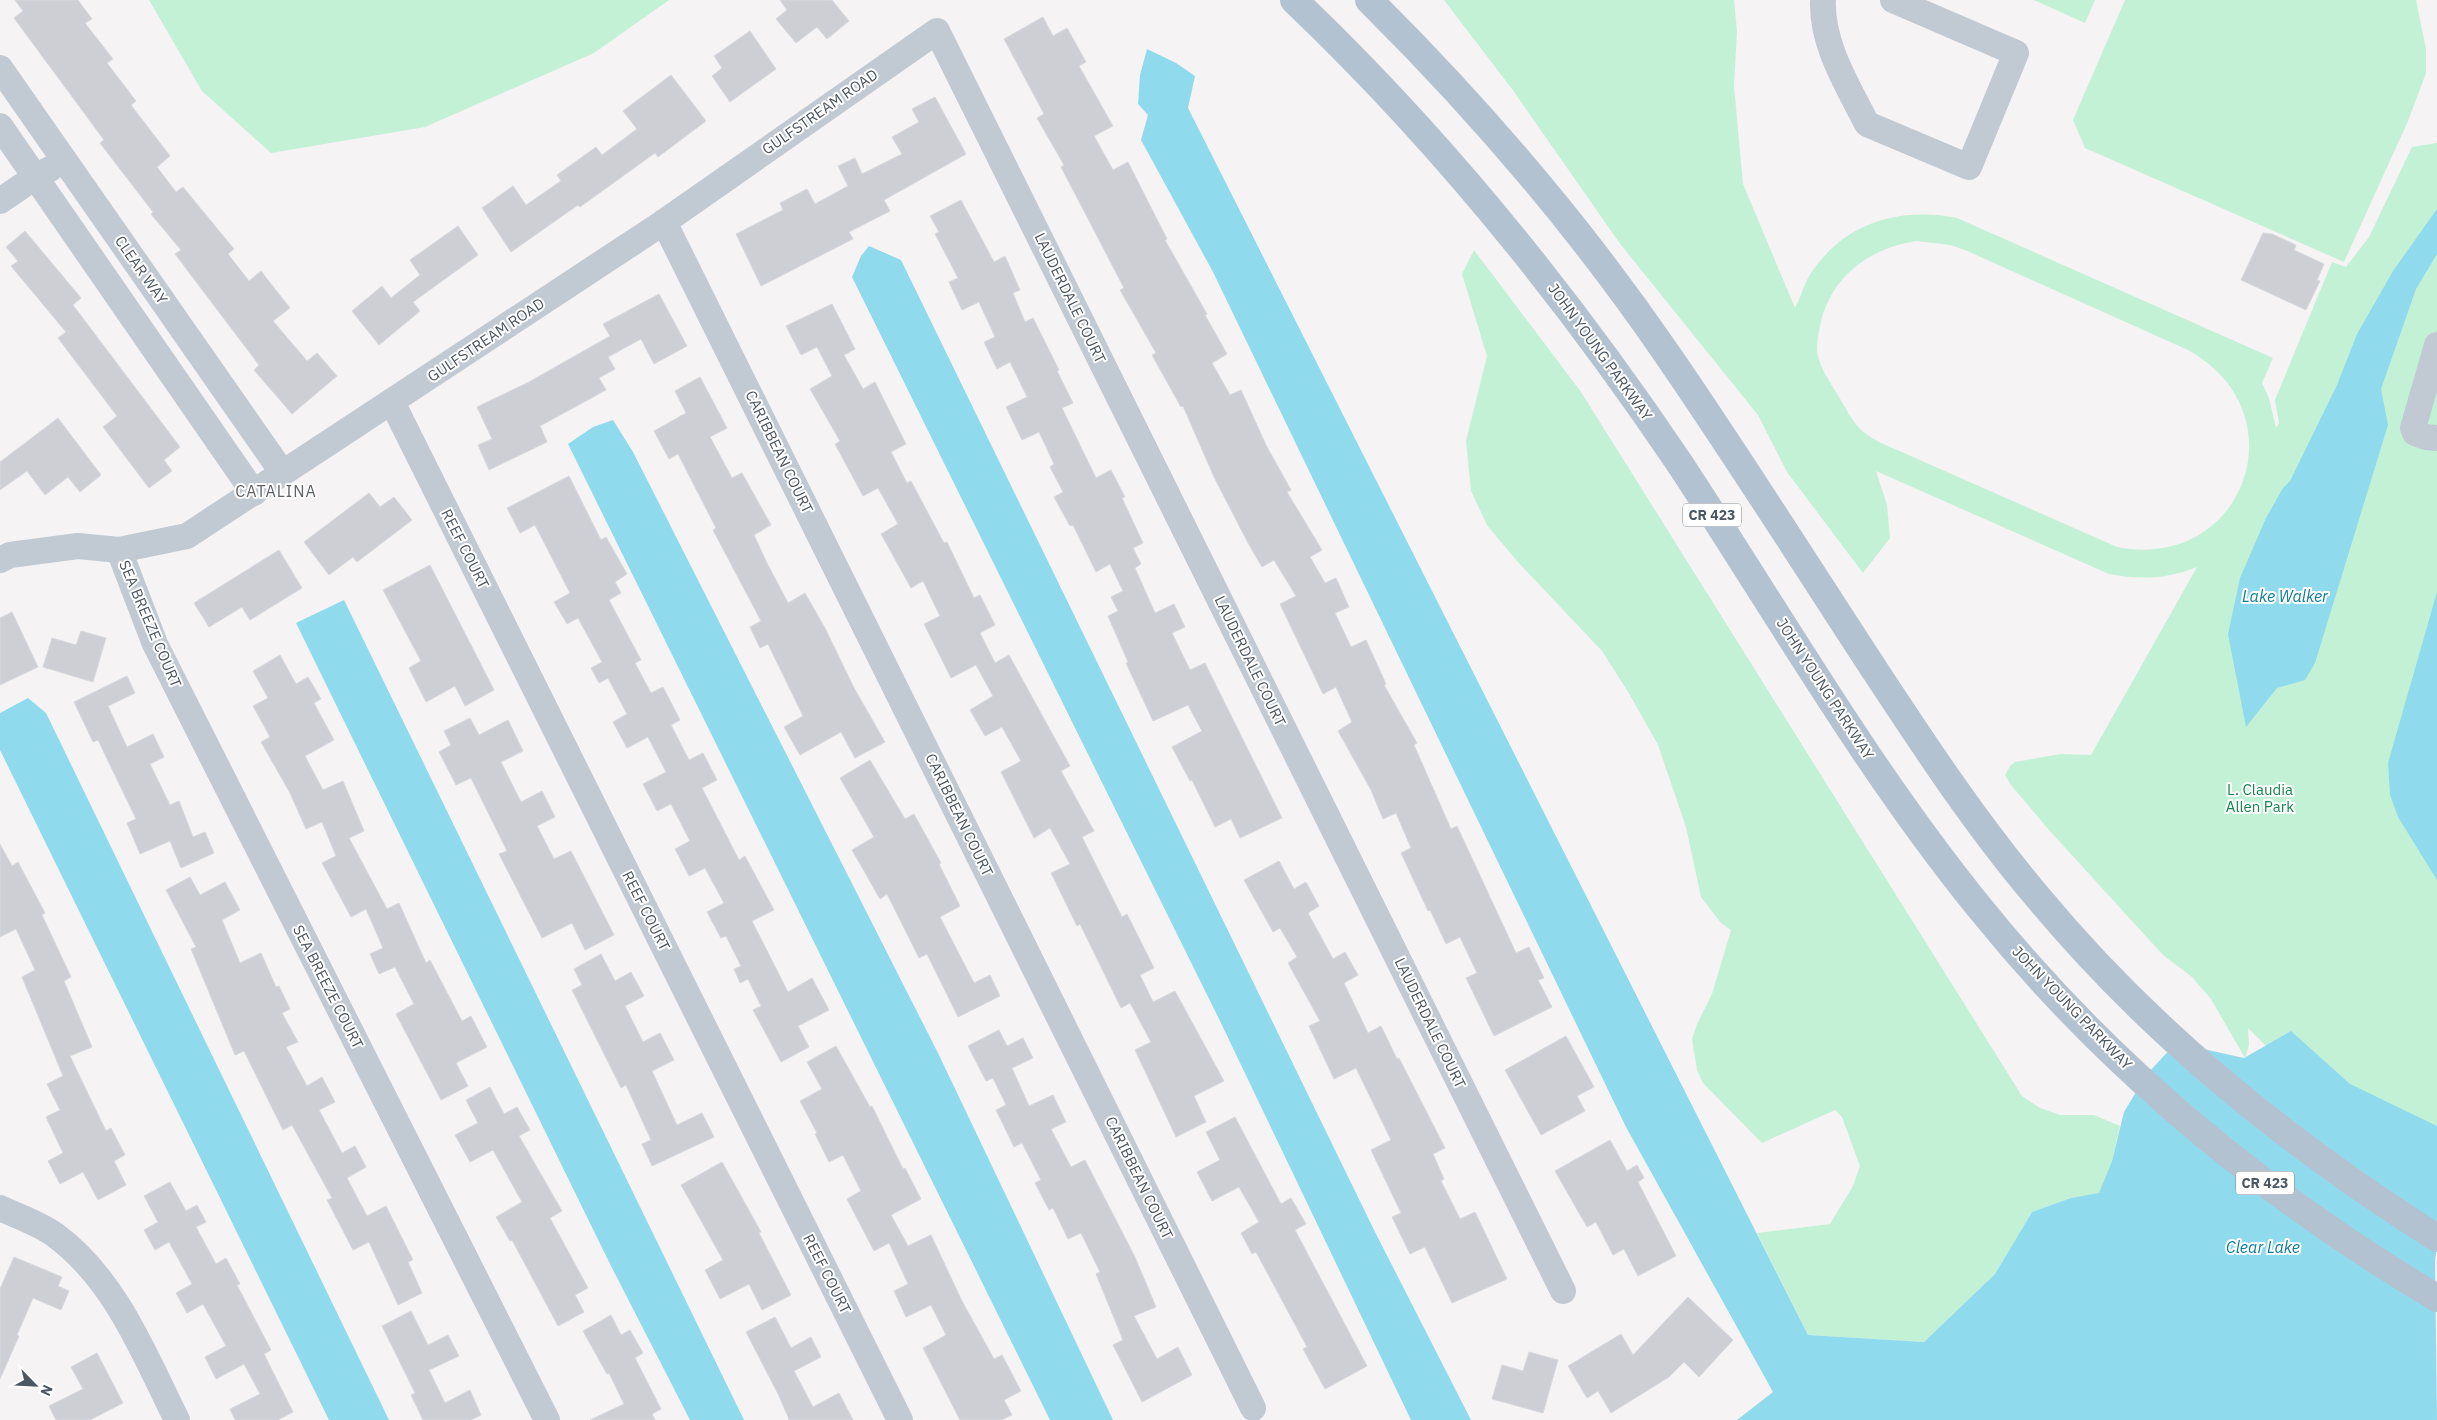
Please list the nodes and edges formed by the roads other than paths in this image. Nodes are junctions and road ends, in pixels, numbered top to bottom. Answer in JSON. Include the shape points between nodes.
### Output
{"nodes":[{"id":1,"x":1294,"y":0,"type":"edge"},
{"id":2,"x":1369,"y":0,"type":"edge"},
{"id":3,"x":1823,"y":0,"type":"edge"},
{"id":4,"x":1893,"y":0,"type":"edge"},
{"id":5,"x":937,"y":31,"type":"joint"},
{"id":6,"x":0,"y":68,"type":"edge"},
{"id":7,"x":0,"y":126,"type":"edge"},
{"id":8,"x":66,"y":162,"type":"junction"},
{"id":9,"x":35,"y":177,"type":"junction"},
{"id":10,"x":0,"y":201,"type":"edge"},
{"id":11,"x":664,"y":222,"type":"junction"},
{"id":12,"x":2437,"y":345,"type":"edge"},
{"id":13,"x":2433,"y":371,"type":"edge"},
{"id":14,"x":392,"y":402,"type":"junction"},
{"id":15,"x":2437,"y":438,"type":"edge"},
{"id":16,"x":282,"y":472,"type":"junction"},
{"id":17,"x":254,"y":493,"type":"junction"},
{"id":18,"x":118,"y":550,"type":"junction"},
{"id":19,"x":0,"y":560,"type":"edge"},
{"id":20,"x":0,"y":1208,"type":"edge"},
{"id":21,"x":2437,"y":1238,"type":"edge"},
{"id":22,"x":1563,"y":1291,"type":"dead end"},
{"id":23,"x":2437,"y":1298,"type":"edge"},
{"id":24,"x":1253,"y":1408,"type":"dead end"},
{"id":25,"x":177,"y":1420,"type":"edge"},
{"id":26,"x":547,"y":1420,"type":"edge"},
{"id":27,"x":900,"y":1420,"type":"edge"}],
"edges":[{"from":1,"to":23,"type":"main road","name":"JOHN YOUNG PARKWAY","number":"CR 423","via":[[1422,129],[1517,239],[1577,316],[1680,465],[1893,794],[1981,911],[2032,969],[2108,1048],[2198,1130],[2270,1188]]},
{"from":2,"to":21,"type":"main road","number":"CR 423","via":[[1527,172],[1602,266],[1666,352],[1969,811],[2036,896],[2143,1011],[2284,1134]]},
{"from":3,"to":4,"type":"street","via":[[1822,13],[1836,62],[1867,124],[1969,167],[2016,53]]},
{"from":5,"to":11,"type":"street","name":"GULFSTREAM ROAD"},
{"from":5,"to":22,"type":"street","name":"LAUDERDALE COURT"},
{"from":6,"to":8,"type":"street","name":"CLEAR WAY"},
{"from":7,"to":9,"type":"street"},
{"from":8,"to":9,"type":"street"},
{"from":8,"to":16,"type":"street","name":"CLEAR WAY"},
{"from":9,"to":10,"type":"street"},
{"from":9,"to":17,"type":"street"},
{"from":11,"to":14,"type":"street","name":"GULFSTREAM ROAD"},
{"from":11,"to":24,"type":"street","name":"CARIBBEAN COURT"},
{"from":12,"to":13,"type":"street"},
{"from":13,"to":15,"type":"street","via":[[2413,428],[2415,433]]},
{"from":14,"to":16,"type":"street","name":"GULFSTREAM ROAD"},
{"from":14,"to":27,"type":"street","name":"REEF COURT"},
{"from":16,"to":17,"type":"street","name":"GULFSTREAM ROAD"},
{"from":17,"to":18,"type":"street","name":"GULFSTREAM ROAD","via":[[187,536]]},
{"from":18,"to":19,"type":"street","name":"GULFSTREAM ROAD","via":[[78,546]]},
{"from":18,"to":26,"type":"street","name":"SEA BREEZE COURT","via":[[155,644]]},
{"from":20,"to":25,"type":"street","via":[[53,1234],[86,1262],[118,1302]]}]}
